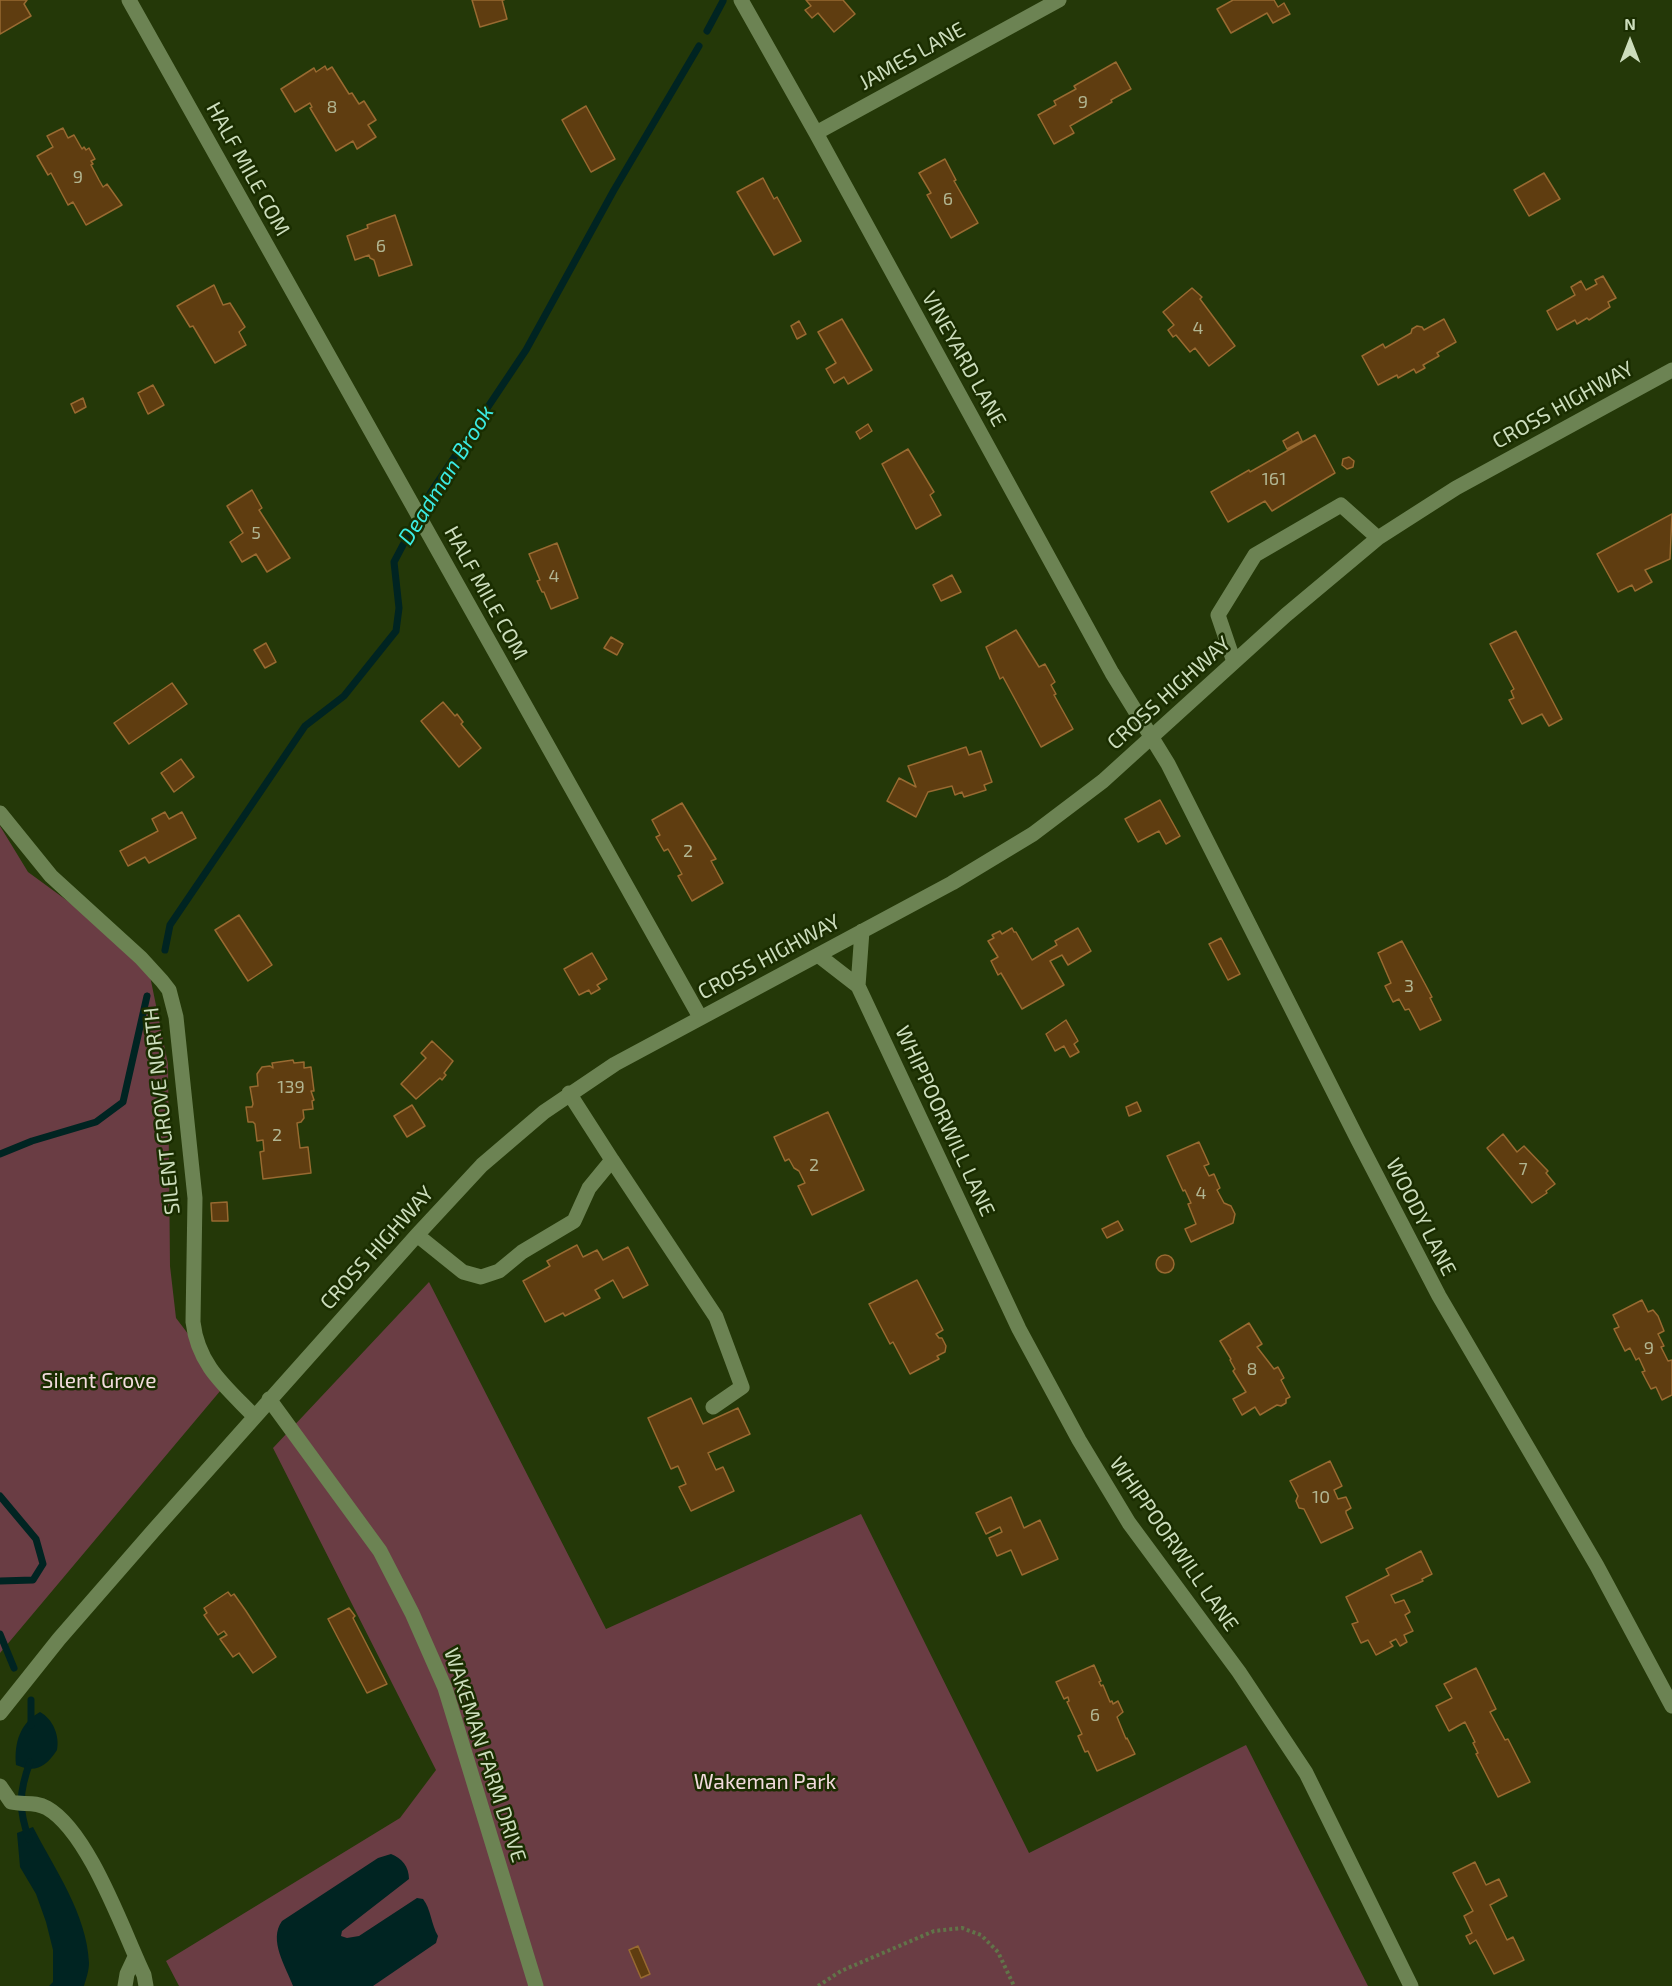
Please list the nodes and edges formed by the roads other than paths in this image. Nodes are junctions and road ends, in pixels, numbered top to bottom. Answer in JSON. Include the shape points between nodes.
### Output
{"nodes":[{"id":1,"x":129,"y":0,"type":"edge"},
{"id":2,"x":741,"y":0,"type":"edge"},
{"id":3,"x":1059,"y":0,"type":"edge"},
{"id":4,"x":816,"y":132,"type":"junction"},
{"id":5,"x":1672,"y":370,"type":"edge"},
{"id":6,"x":1378,"y":538,"type":"junction"},
{"id":7,"x":1234,"y":662,"type":"junction"},
{"id":8,"x":1152,"y":738,"type":"junction"},
{"id":9,"x":0,"y":813,"type":"edge"},
{"id":10,"x":862,"y":931,"type":"junction"},
{"id":11,"x":818,"y":955,"type":"junction"},
{"id":12,"x":858,"y":986,"type":"junction"},
{"id":13,"x":700,"y":1017,"type":"junction"},
{"id":14,"x":569,"y":1093,"type":"junction"},
{"id":15,"x":612,"y":1160,"type":"junction"},
{"id":16,"x":417,"y":1235,"type":"junction"},
{"id":17,"x":269,"y":1399,"type":"junction"},
{"id":18,"x":713,"y":1407,"type":"dead end"},
{"id":19,"x":254,"y":1416,"type":"junction"},
{"id":20,"x":1672,"y":1706,"type":"edge"},
{"id":21,"x":0,"y":1713,"type":"edge"},
{"id":22,"x":0,"y":1786,"type":"edge"},
{"id":23,"x":135,"y":1957,"type":"junction"},
{"id":24,"x":125,"y":1986,"type":"edge"},
{"id":25,"x":146,"y":1986,"type":"edge"},
{"id":26,"x":536,"y":1986,"type":"edge"},
{"id":27,"x":1411,"y":1986,"type":"edge"}],
"edges":[{"from":1,"to":13,"type":"street","name":"HALF MILE COM"},
{"from":2,"to":4,"type":"street","name":"VINEYARD LANE"},
{"from":3,"to":4,"type":"street","name":"JAMES LANE"},
{"from":4,"to":8,"type":"street","name":"VINEYARD LANE"},
{"from":5,"to":6,"type":"street","name":"CROSS HIGHWAY","via":[[1447,493]]},
{"from":6,"to":7,"type":"street","name":"CROSS HIGHWAY"},
{"from":6,"to":7,"type":"street","via":[[1341,505],[1255,555],[1218,615]]},
{"from":7,"to":8,"type":"street","name":"CROSS HIGHWAY"},
{"from":8,"to":10,"type":"street","name":"CROSS HIGHWAY","via":[[1048,824]]},
{"from":8,"to":20,"type":"street","name":"WOODY LANE","via":[[1438,1296],[1597,1566]]},
{"from":9,"to":19,"type":"street","name":"SILENT GROVE NORTH","via":[[51,876],[141,958],[169,990],[176,1017],[195,1198],[195,1335],[198,1349],[212,1372]]},
{"from":10,"to":11,"type":"street","name":"CROSS HIGHWAY"},
{"from":10,"to":12,"type":"street","name":"WHIPPOORWILL LANE"},
{"from":11,"to":12,"type":"street","name":"WHIPPOORWILL LANE"},
{"from":11,"to":13,"type":"street","name":"CROSS HIGHWAY"},
{"from":12,"to":27,"type":"street","name":"WHIPPOORWILL LANE","via":[[1019,1329],[1084,1450],[1129,1523],[1239,1672],[1306,1773]]},
{"from":13,"to":14,"type":"street","name":"CROSS HIGHWAY"},
{"from":14,"to":15,"type":"street"},
{"from":14,"to":16,"type":"street","name":"CROSS HIGHWAY","via":[[482,1165]]},
{"from":15,"to":16,"type":"street","via":[[589,1188],[574,1221],[499,1270],[481,1277],[463,1272]]},
{"from":15,"to":18,"type":"street","via":[[716,1317],[742,1387]]},
{"from":16,"to":17,"type":"street","name":"CROSS HIGHWAY"},
{"from":17,"to":19,"type":"street","name":"CROSS HIGHWAY"},
{"from":17,"to":26,"type":"street","name":"WAKEMAN FARM DRIVE","via":[[380,1551],[426,1643],[445,1688]]},
{"from":19,"to":21,"type":"street","name":"CROSS HIGHWAY","via":[[59,1639]]},
{"from":22,"to":23,"type":"street","via":[[10,1802],[47,1808],[68,1825],[104,1885]]},
{"from":23,"to":24,"type":"street"},
{"from":23,"to":25,"type":"street"}]}
